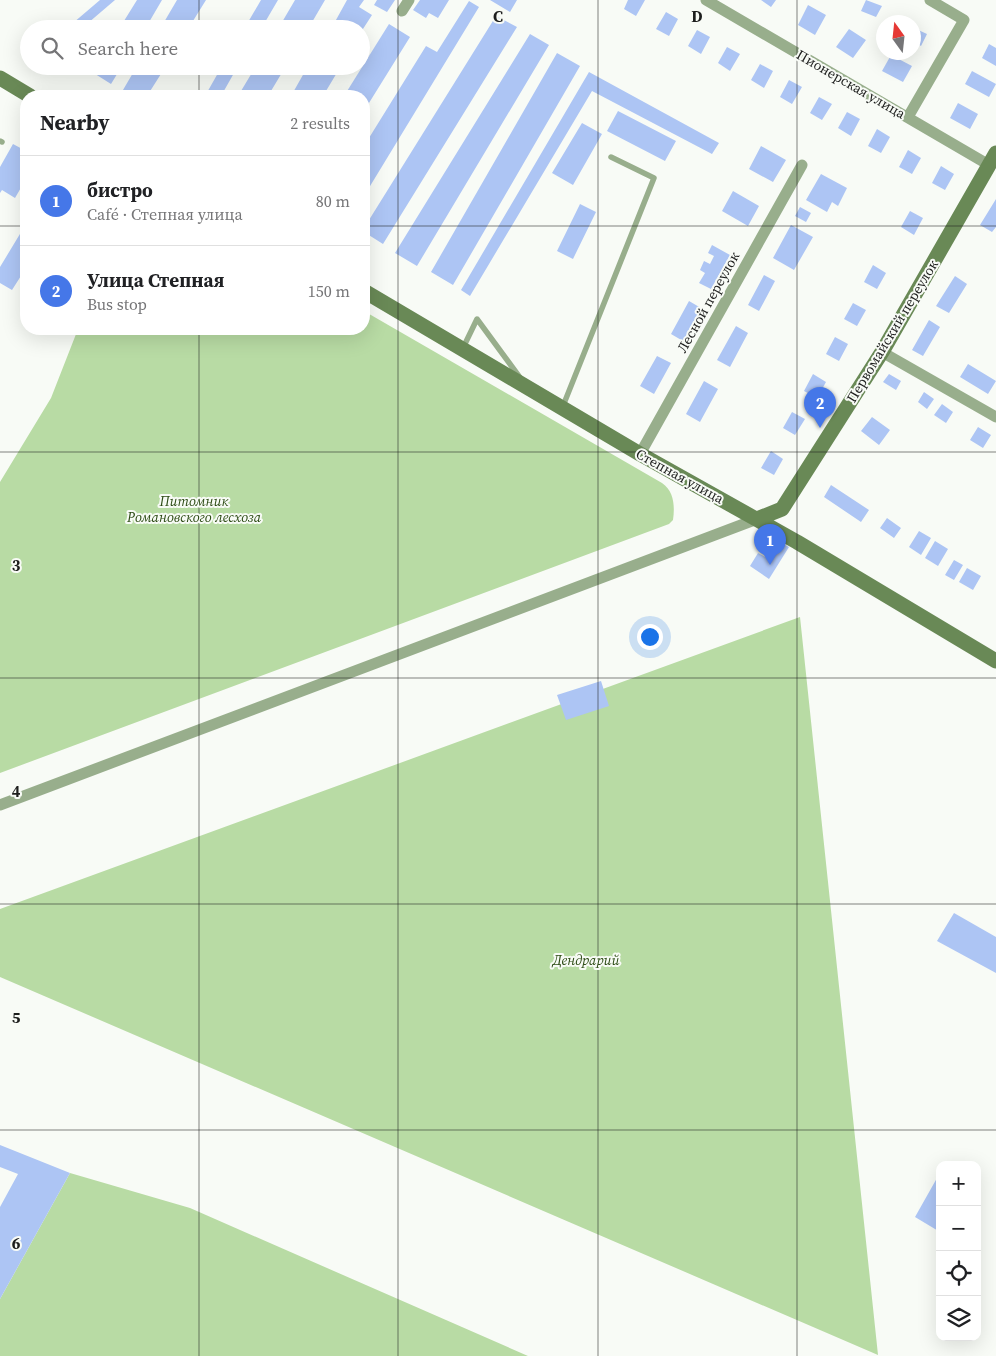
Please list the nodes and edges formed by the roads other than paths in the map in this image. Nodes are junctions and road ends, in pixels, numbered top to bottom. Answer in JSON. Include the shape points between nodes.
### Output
{"nodes":[{"id":1,"x":409,"y":0,"type":"edge"},
{"id":2,"x":706,"y":0,"type":"edge"},
{"id":3,"x":930,"y":0,"type":"edge"},
{"id":4,"x":402,"y":11,"type":"dead end"},
{"id":5,"x":0,"y":78,"type":"edge"},
{"id":6,"x":20,"y":90,"type":"edge"},
{"id":7,"x":908,"y":117,"type":"junction"},
{"id":8,"x":611,"y":157,"type":"dead end"},
{"id":9,"x":994,"y":163,"type":"edge"},
{"id":10,"x":802,"y":165,"type":"dead end"},
{"id":11,"x":370,"y":295,"type":"edge"},
{"id":12,"x":463,"y":349,"type":"junction"},
{"id":13,"x":882,"y":352,"type":"junction"},
{"id":14,"x":528,"y":388,"type":"junction"},
{"id":15,"x":562,"y":408,"type":"junction"},
{"id":16,"x":996,"y":417,"type":"edge"},
{"id":17,"x":640,"y":454,"type":"junction"},
{"id":18,"x":757,"y":519,"type":"junction"},
{"id":19,"x":996,"y":661,"type":"edge"},
{"id":20,"x":0,"y":805,"type":"edge"}],
"edges":[{"from":1,"to":4,"type":"street"},
{"from":2,"to":7,"type":"street","name":"Пионерская улица"},
{"from":3,"to":7,"type":"street","via":[[964,20]]},
{"from":5,"to":6,"type":"main road"},
{"from":7,"to":9,"type":"street","name":"Пионерская улица"},
{"from":8,"to":15,"type":"lane","via":[[654,178]]},
{"from":9,"to":13,"type":"main road","name":"Первомайский переулок"},
{"from":10,"to":17,"type":"street","name":"Лесной переулок"},
{"from":11,"to":12,"type":"main road","name":"Степная улица"},
{"from":12,"to":14,"type":"main road","name":"Степная улица"},
{"from":12,"to":14,"type":"lane","via":[[477,319]]},
{"from":13,"to":16,"type":"street"},
{"from":13,"to":18,"type":"main road","name":"Первомайский переулок","via":[[782,509]]},
{"from":14,"to":15,"type":"main road","name":"Степная улица"},
{"from":15,"to":17,"type":"main road","name":"Степная улица"},
{"from":17,"to":18,"type":"main road","name":"Степная улица"},
{"from":18,"to":19,"type":"main road","name":"Степная улица"},
{"from":18,"to":20,"type":"street"}]}
